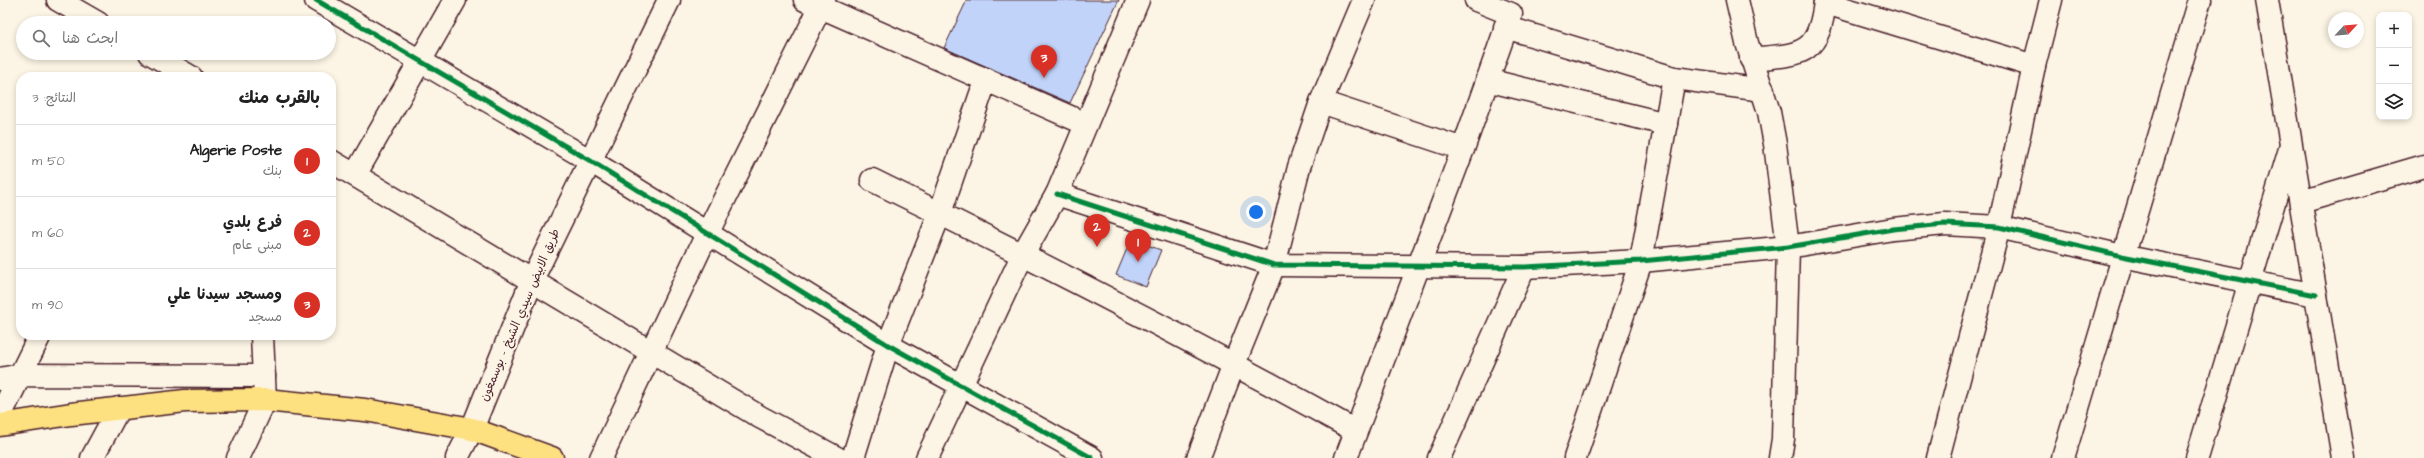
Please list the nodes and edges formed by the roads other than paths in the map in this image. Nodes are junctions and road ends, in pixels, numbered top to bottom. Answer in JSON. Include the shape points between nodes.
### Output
{"nodes":[{"id":1,"x":58,"y":0,"type":"edge"},
{"id":2,"x":316,"y":0,"type":"edge"},
{"id":3,"x":455,"y":0,"type":"edge"},
{"id":4,"x":669,"y":0,"type":"edge"},
{"id":5,"x":1138,"y":0,"type":"edge"},
{"id":6,"x":1364,"y":0,"type":"edge"},
{"id":7,"x":1476,"y":0,"type":"edge"},
{"id":8,"x":1737,"y":0,"type":"edge"},
{"id":9,"x":2051,"y":0,"type":"edge"},
{"id":10,"x":2266,"y":0,"type":"edge"},
{"id":11,"x":1825,"y":1,"type":"edge"},
{"id":12,"x":2203,"y":1,"type":"edge"},
{"id":13,"x":817,"y":2,"type":"edge"},
{"id":14,"x":1511,"y":14,"type":"edge"},
{"id":15,"x":86,"y":16,"type":"edge"},
{"id":16,"x":1751,"y":59,"type":"junction"},
{"id":17,"x":156,"y":60,"type":"edge"},
{"id":18,"x":420,"y":62,"type":"junction"},
{"id":19,"x":2034,"y":66,"type":"junction"},
{"id":20,"x":165,"y":70,"type":"edge"},
{"id":21,"x":1674,"y":78,"type":"junction"},
{"id":22,"x":986,"y":79,"type":"junction"},
{"id":23,"x":1487,"y":80,"type":"junction"},
{"id":24,"x":1763,"y":90,"type":"junction"},
{"id":25,"x":1321,"y":102,"type":"junction"},
{"id":26,"x":1086,"y":124,"type":"junction"},
{"id":27,"x":1666,"y":124,"type":"junction"},
{"id":28,"x":2291,"y":144,"type":"junction"},
{"id":29,"x":1463,"y":149,"type":"junction"},
{"id":30,"x":589,"y":160,"type":"junction"},
{"id":31,"x":336,"y":164,"type":"edge"},
{"id":32,"x":2424,"y":166,"type":"edge"},
{"id":33,"x":355,"y":175,"type":"junction"},
{"id":34,"x":872,"y":180,"type":"dead end"},
{"id":35,"x":1057,"y":194,"type":"junction"},
{"id":36,"x":2301,"y":202,"type":"junction"},
{"id":37,"x":940,"y":213,"type":"junction"},
{"id":38,"x":1999,"y":227,"type":"junction"},
{"id":39,"x":707,"y":234,"type":"junction"},
{"id":40,"x":1788,"y":247,"type":"junction"},
{"id":41,"x":1024,"y":254,"type":"junction"},
{"id":42,"x":2122,"y":256,"type":"junction"},
{"id":43,"x":1641,"y":262,"type":"junction"},
{"id":44,"x":1274,"y":265,"type":"junction"},
{"id":45,"x":1418,"y":267,"type":"junction"},
{"id":46,"x":1524,"y":267,"type":"junction"},
{"id":47,"x":532,"y":280,"type":"junction"},
{"id":48,"x":2251,"y":281,"type":"junction"},
{"id":49,"x":2316,"y":295,"type":"junction"},
{"id":50,"x":36,"y":340,"type":"edge"},
{"id":51,"x":262,"y":340,"type":"edge"},
{"id":52,"x":888,"y":345,"type":"junction"},
{"id":53,"x":651,"y":352,"type":"junction"},
{"id":54,"x":1234,"y":364,"type":"junction"},
{"id":55,"x":264,"y":376,"type":"junction"},
{"id":56,"x":10,"y":377,"type":"edge"},
{"id":57,"x":962,"y":386,"type":"junction"},
{"id":58,"x":265,"y":400,"type":"junction"},
{"id":59,"x":119,"y":408,"type":"junction"},
{"id":60,"x":0,"y":416,"type":"edge"},
{"id":61,"x":0,"y":425,"type":"edge"},
{"id":62,"x":472,"y":429,"type":"junction"},
{"id":63,"x":1356,"y":431,"type":"junction"},
{"id":64,"x":92,"y":458,"type":"edge"},
{"id":65,"x":238,"y":458,"type":"edge"},
{"id":66,"x":457,"y":458,"type":"edge"},
{"id":67,"x":552,"y":458,"type":"edge"},
{"id":68,"x":601,"y":458,"type":"edge"},
{"id":69,"x":837,"y":458,"type":"edge"},
{"id":70,"x":853,"y":458,"type":"edge"},
{"id":71,"x":927,"y":458,"type":"edge"},
{"id":72,"x":1092,"y":458,"type":"edge"},
{"id":73,"x":1198,"y":458,"type":"edge"},
{"id":74,"x":1346,"y":458,"type":"edge"},
{"id":75,"x":1438,"y":458,"type":"edge"},
{"id":76,"x":1575,"y":458,"type":"edge"},
{"id":77,"x":1780,"y":458,"type":"edge"},
{"id":78,"x":1938,"y":458,"type":"edge"},
{"id":79,"x":2063,"y":458,"type":"edge"},
{"id":80,"x":2197,"y":458,"type":"edge"},
{"id":81,"x":2343,"y":458,"type":"edge"}],
"edges":[{"from":1,"to":15,"type":"street"},
{"from":2,"to":18,"type":"street"},
{"from":3,"to":18,"type":"street"},
{"from":4,"to":30,"type":"street","name":"طريق الابيض سيدي الشيخ - بوسمغون"},
{"from":5,"to":26,"type":"street"},
{"from":6,"to":25,"type":"street"},
{"from":7,"to":14,"type":"street"},
{"from":8,"to":16,"type":"street"},
{"from":9,"to":19,"type":"street"},
{"from":10,"to":28,"type":"street"},
{"from":11,"to":16,"type":"street","via":[[1819,32],[1807,49],[1799,54]]},
{"from":11,"to":19,"type":"street"},
{"from":12,"to":42,"type":"street"},
{"from":13,"to":22,"type":"street"},
{"from":13,"to":39,"type":"street"},
{"from":14,"to":21,"type":"street"},
{"from":14,"to":23,"type":"street"},
{"from":16,"to":24,"type":"street"},
{"from":17,"to":20,"type":"street"},
{"from":18,"to":30,"type":"street"},
{"from":18,"to":33,"type":"street"},
{"from":19,"to":38,"type":"street"},
{"from":21,"to":24,"type":"street"},
{"from":21,"to":27,"type":"street"},
{"from":22,"to":26,"type":"street"},
{"from":22,"to":37,"type":"street"},
{"from":23,"to":27,"type":"street"},
{"from":23,"to":29,"type":"street"},
{"from":24,"to":40,"type":"street","via":[[1775,144]]},
{"from":25,"to":29,"type":"street"},
{"from":25,"to":44,"type":"street","via":[[1299,167]]},
{"from":26,"to":35,"type":"street"},
{"from":27,"to":43,"type":"street"},
{"from":28,"to":36,"type":"street"},
{"from":28,"to":48,"type":"street"},
{"from":29,"to":45,"type":"street"},
{"from":30,"to":39,"type":"street"},
{"from":30,"to":47,"type":"street","name":"طريق الابيض سيدي الشيخ - بوسمغون"},
{"from":31,"to":33,"type":"street"},
{"from":32,"to":36,"type":"street"},
{"from":33,"to":47,"type":"street"},
{"from":34,"to":37,"type":"street"},
{"from":35,"to":41,"type":"street"},
{"from":35,"to":44,"type":"street"},
{"from":36,"to":49,"type":"street"},
{"from":37,"to":41,"type":"street"},
{"from":37,"to":52,"type":"street"},
{"from":38,"to":40,"type":"street","via":[[1945,224],[1886,230]]},
{"from":38,"to":42,"type":"street"},
{"from":38,"to":78,"type":"street"},
{"from":39,"to":52,"type":"street"},
{"from":39,"to":53,"type":"street"},
{"from":40,"to":43,"type":"street"},
{"from":40,"to":77,"type":"street","via":[[1783,439]]},
{"from":41,"to":54,"type":"street"},
{"from":41,"to":57,"type":"street"},
{"from":42,"to":48,"type":"street"},
{"from":42,"to":79,"type":"street"},
{"from":43,"to":46,"type":"street"},
{"from":43,"to":76,"type":"street"},
{"from":44,"to":45,"type":"street"},
{"from":44,"to":54,"type":"street"},
{"from":45,"to":46,"type":"street"},
{"from":45,"to":63,"type":"street"},
{"from":46,"to":75,"type":"street"},
{"from":47,"to":53,"type":"street"},
{"from":47,"to":62,"type":"street","name":"طريق الابيض سيدي الشيخ - بوسمغون"},
{"from":48,"to":49,"type":"street"},
{"from":48,"to":80,"type":"street"},
{"from":49,"to":81,"type":"street"},
{"from":50,"to":56,"type":"street"},
{"from":51,"to":55,"type":"street"},
{"from":52,"to":57,"type":"street"},
{"from":52,"to":70,"type":"street"},
{"from":53,"to":68,"type":"street"},
{"from":53,"to":69,"type":"street","via":[[760,417]]},
{"from":54,"to":63,"type":"street"},
{"from":54,"to":73,"type":"street"},
{"from":55,"to":56,"type":"street"},
{"from":55,"to":58,"type":"street"},
{"from":56,"to":60,"type":"street"},
{"from":57,"to":71,"type":"street"},
{"from":57,"to":72,"type":"street"},
{"from":58,"to":59,"type":"main road","via":[[185,401]]},
{"from":58,"to":62,"type":"main road","via":[[365,410]]},
{"from":58,"to":65,"type":"street"},
{"from":59,"to":61,"type":"main road"},
{"from":59,"to":64,"type":"street"},
{"from":62,"to":66,"type":"street","name":"طريق الابيض سيدي الشيخ - بوسمغون"},
{"from":62,"to":67,"type":"main road"},
{"from":63,"to":74,"type":"street"}]}
